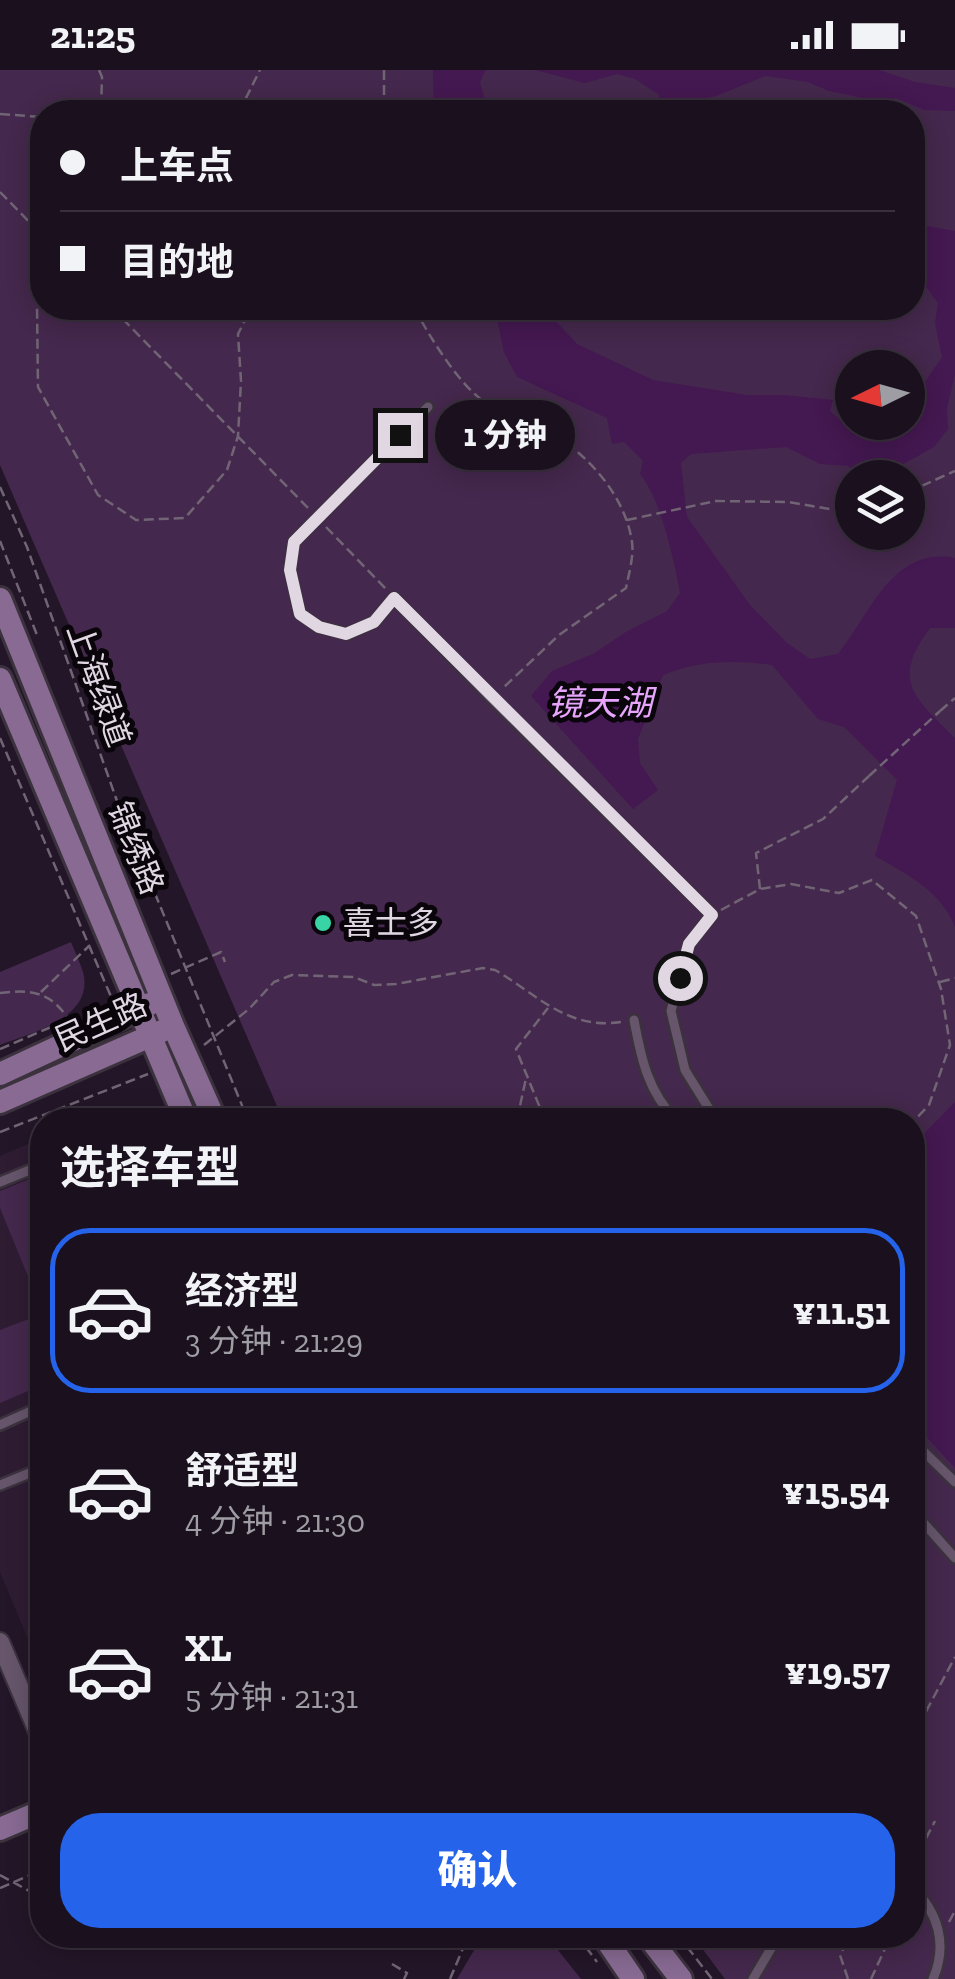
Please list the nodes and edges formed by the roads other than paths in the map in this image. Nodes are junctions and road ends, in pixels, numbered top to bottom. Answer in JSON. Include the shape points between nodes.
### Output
{"nodes":[{"id":1,"x":428,"y":408,"type":"dead end"},
{"id":2,"x":0,"y":600,"type":"edge"},
{"id":3,"x":0,"y":679,"type":"edge"},
{"id":4,"x":163,"y":999,"type":"junction"},
{"id":5,"x":130,"y":1014,"type":"junction"},
{"id":6,"x":634,"y":1020,"type":"road end"},
{"id":7,"x":174,"y":1026,"type":"junction"},
{"id":8,"x":150,"y":1036,"type":"junction"},
{"id":9,"x":0,"y":1074,"type":"edge"},
{"id":10,"x":0,"y":1102,"type":"edge"},
{"id":11,"x":181,"y":1108,"type":"edge"},
{"id":12,"x":211,"y":1108,"type":"edge"},
{"id":13,"x":665,"y":1108,"type":"edge"},
{"id":14,"x":709,"y":1108,"type":"edge"},
{"id":15,"x":30,"y":1168,"type":"edge"},
{"id":16,"x":1,"y":1178,"type":"edge"},
{"id":17,"x":30,"y":1411,"type":"edge"},
{"id":18,"x":0,"y":1425,"type":"edge"},
{"id":19,"x":925,"y":1453,"type":"edge"},
{"id":20,"x":30,"y":1473,"type":"edge"},
{"id":21,"x":955,"y":1482,"type":"edge"},
{"id":22,"x":0,"y":1486,"type":"edge"},
{"id":23,"x":925,"y":1525,"type":"edge"},
{"id":24,"x":955,"y":1558,"type":"edge"},
{"id":25,"x":0,"y":1642,"type":"edge"},
{"id":26,"x":30,"y":1713,"type":"edge"},
{"id":27,"x":30,"y":1817,"type":"edge"},
{"id":28,"x":0,"y":1830,"type":"edge"},
{"id":29,"x":925,"y":1899,"type":"edge"},
{"id":30,"x":612,"y":1948,"type":"edge"},
{"id":31,"x":657,"y":1948,"type":"edge"},
{"id":32,"x":772,"y":1948,"type":"edge"},
{"id":33,"x":633,"y":1979,"type":"edge"},
{"id":34,"x":681,"y":1979,"type":"edge"},
{"id":35,"x":753,"y":1979,"type":"edge"},
{"id":36,"x":933,"y":1979,"type":"edge"}],
"edges":[{"from":1,"to":14,"type":"lane","via":[[294,542],[290,570],[300,614],[346,634],[374,622],[394,598],[712,915],[689,944],[671,1011],[685,1070]]},
{"from":2,"to":4,"type":"main road","name":"锦绣路"},
{"from":3,"to":5,"type":"main road","name":"锦绣路"},
{"from":4,"to":5,"type":"main road","name":"民生路"},
{"from":4,"to":7,"type":"main road","name":"锦绣路"},
{"from":5,"to":8,"type":"main road","name":"锦绣路"},
{"from":5,"to":9,"type":"main road","name":"民生路"},
{"from":6,"to":13,"type":"lane","via":[[644,1070]]},
{"from":7,"to":8,"type":"main road","name":"民生路"},
{"from":7,"to":12,"type":"main road","name":"锦绣路","via":[[192,1052]]},
{"from":8,"to":10,"type":"main road","name":"民生路"},
{"from":8,"to":11,"type":"main road","name":"锦绣路"},
{"from":15,"to":16,"type":"lane"},
{"from":17,"to":18,"type":"lane"},
{"from":19,"to":21,"type":"lane"},
{"from":20,"to":22,"type":"lane"},
{"from":23,"to":24,"type":"lane"},
{"from":25,"to":26,"type":"street"},
{"from":27,"to":28,"type":"main road"},
{"from":29,"to":36,"type":"lane","via":[[942,1937]]},
{"from":30,"to":33,"type":"main road"},
{"from":31,"to":34,"type":"main road"},
{"from":32,"to":35,"type":"lane"}]}
